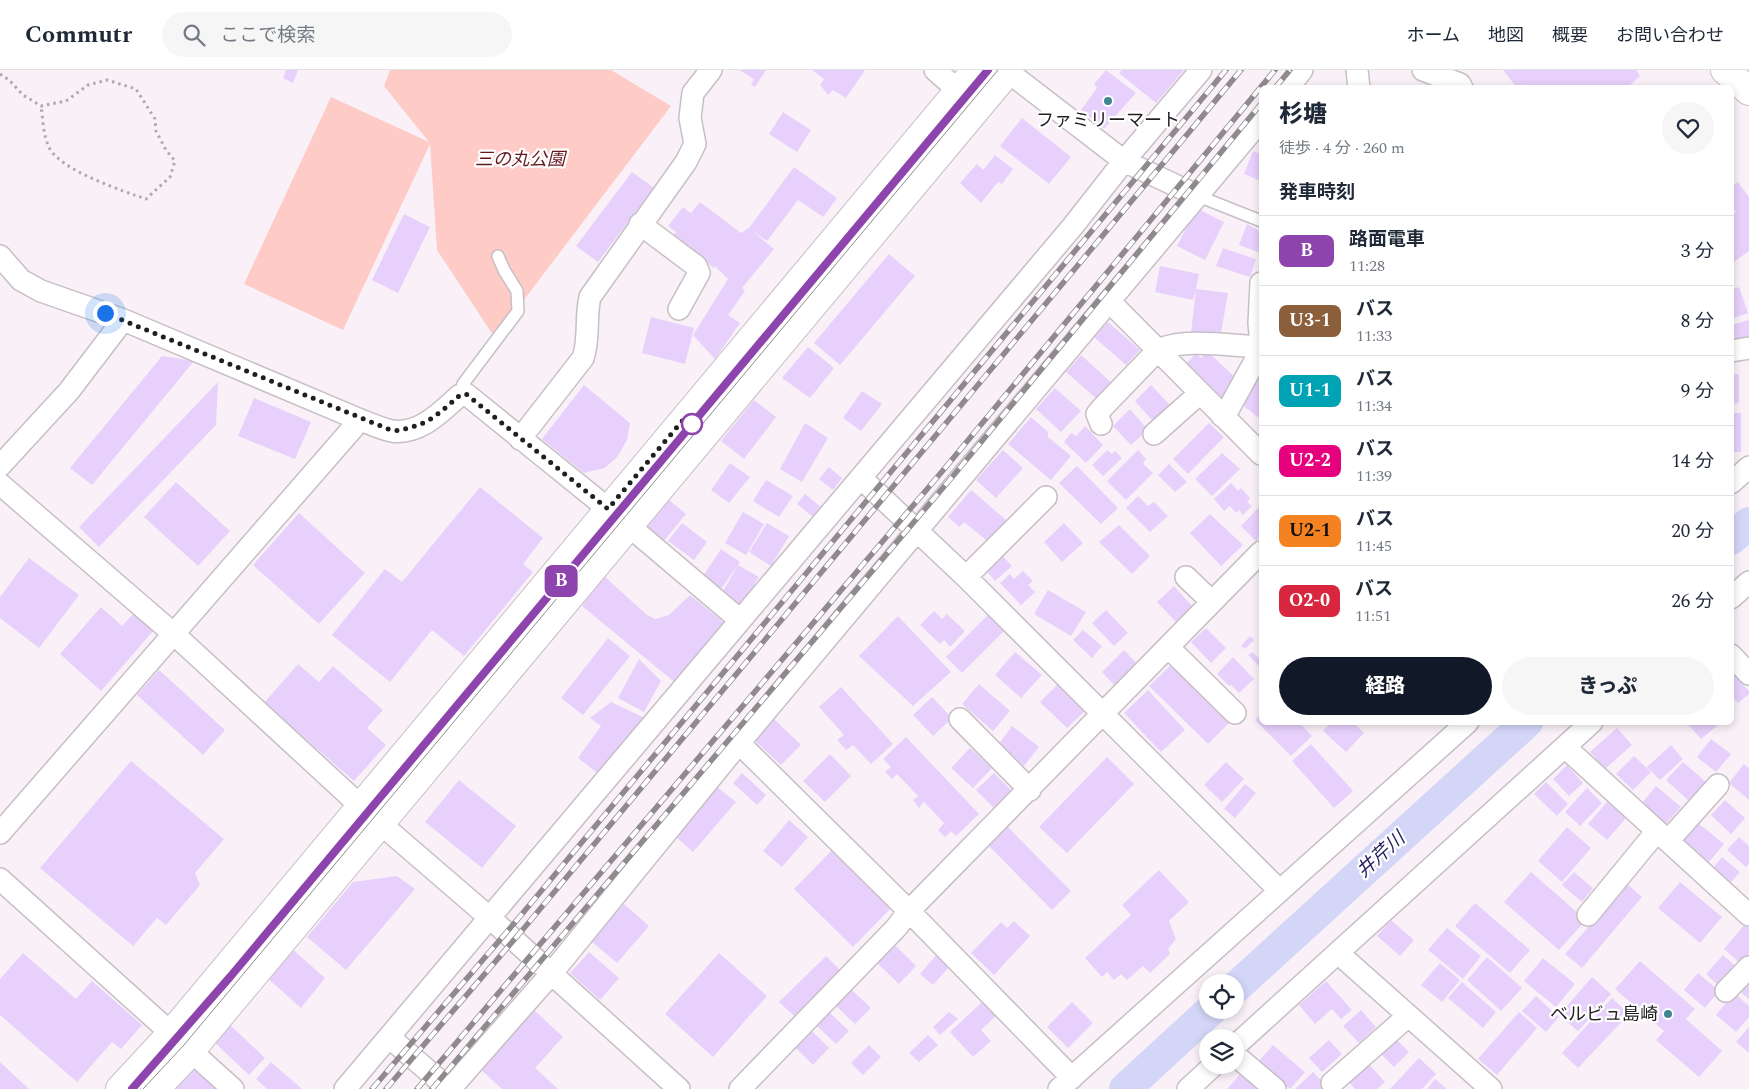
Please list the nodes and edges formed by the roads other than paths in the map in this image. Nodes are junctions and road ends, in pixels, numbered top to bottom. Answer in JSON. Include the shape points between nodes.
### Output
{"nodes":[{"id":1,"x":710,"y":70,"type":"edge"},
{"id":2,"x":935,"y":70,"type":"edge"},
{"id":3,"x":976,"y":70,"type":"edge"},
{"id":4,"x":1201,"y":70,"type":"edge"},
{"id":5,"x":1302,"y":70,"type":"edge"},
{"id":6,"x":1357,"y":70,"type":"edge"},
{"id":7,"x":1423,"y":70,"type":"edge"},
{"id":8,"x":1725,"y":70,"type":"edge"},
{"id":9,"x":1008,"y":71,"type":"edge"},
{"id":10,"x":1290,"y":85,"type":"edge"},
{"id":11,"x":1359,"y":85,"type":"edge"},
{"id":12,"x":1456,"y":85,"type":"edge"},
{"id":13,"x":1749,"y":90,"type":"edge"},
{"id":14,"x":968,"y":99,"type":"junction"},
{"id":15,"x":1259,"y":122,"type":"edge"},
{"id":16,"x":1124,"y":161,"type":"junction"},
{"id":17,"x":1198,"y":196,"type":"junction"},
{"id":18,"x":1259,"y":219,"type":"edge"},
{"id":19,"x":640,"y":224,"type":"junction"},
{"id":20,"x":0,"y":256,"type":"edge"},
{"id":21,"x":498,"y":256,"type":"dead end"},
{"id":22,"x":1109,"y":301,"type":"junction"},
{"id":23,"x":679,"y":309,"type":"dead end"},
{"id":24,"x":121,"y":319,"type":"junction"},
{"id":25,"x":1259,"y":347,"type":"edge"},
{"id":26,"x":1749,"y":348,"type":"edge"},
{"id":27,"x":1734,"y":350,"type":"edge"},
{"id":28,"x":1157,"y":351,"type":"junction"},
{"id":29,"x":1259,"y":351,"type":"edge"},
{"id":30,"x":1199,"y":394,"type":"junction"},
{"id":31,"x":460,"y":395,"type":"junction"},
{"id":32,"x":1222,"y":416,"type":"junction"},
{"id":33,"x":358,"y":419,"type":"junction"},
{"id":34,"x":1101,"y":424,"type":"dead end"},
{"id":35,"x":1154,"y":434,"type":"dead end"},
{"id":36,"x":520,"y":439,"type":"junction"},
{"id":37,"x":1259,"y":452,"type":"edge"},
{"id":38,"x":0,"y":466,"type":"edge"},
{"id":39,"x":1749,"y":467,"type":"edge"},
{"id":40,"x":861,"y":478,"type":"junction"},
{"id":41,"x":1734,"y":480,"type":"edge"},
{"id":42,"x":0,"y":484,"type":"edge"},
{"id":43,"x":1046,"y":497,"type":"dead end"},
{"id":44,"x":618,"y":517,"type":"junction"},
{"id":45,"x":918,"y":530,"type":"junction"},
{"id":46,"x":1259,"y":554,"type":"edge"},
{"id":47,"x":966,"y":577,"type":"junction"},
{"id":48,"x":1186,"y":577,"type":"dead end"},
{"id":49,"x":1749,"y":582,"type":"edge"},
{"id":50,"x":1734,"y":595,"type":"edge"},
{"id":51,"x":1212,"y":602,"type":"junction"},
{"id":52,"x":740,"y":620,"type":"junction"},
{"id":53,"x":174,"y":635,"type":"junction"},
{"id":54,"x":1169,"y":648,"type":"junction"},
{"id":55,"x":1734,"y":658,"type":"edge"},
{"id":56,"x":1749,"y":674,"type":"edge"},
{"id":57,"x":1103,"y":713,"type":"junction"},
{"id":58,"x":1235,"y":713,"type":"dead end"},
{"id":59,"x":960,"y":719,"type":"dead end"},
{"id":60,"x":1465,"y":725,"type":"edge"},
{"id":61,"x":1589,"y":725,"type":"edge"},
{"id":62,"x":739,"y":743,"type":"junction"},
{"id":63,"x":1565,"y":747,"type":"junction"},
{"id":64,"x":1718,"y":786,"type":"dead end"},
{"id":65,"x":1030,"y":790,"type":"junction"},
{"id":66,"x":360,"y":806,"type":"junction"},
{"id":67,"x":381,"y":824,"type":"junction"},
{"id":68,"x":0,"y":833,"type":"edge"},
{"id":69,"x":1662,"y":836,"type":"junction"},
{"id":70,"x":0,"y":879,"type":"edge"},
{"id":71,"x":1279,"y":890,"type":"junction"},
{"id":72,"x":910,"y":911,"type":"junction"},
{"id":73,"x":1588,"y":915,"type":"dead end"},
{"id":74,"x":1749,"y":915,"type":"edge"},
{"id":75,"x":490,"y":918,"type":"junction"},
{"id":76,"x":1338,"y":953,"type":"junction"},
{"id":77,"x":1749,"y":967,"type":"edge"},
{"id":78,"x":551,"y":974,"type":"junction"},
{"id":79,"x":1726,"y":991,"type":"dead end"},
{"id":80,"x":1408,"y":1016,"type":"junction"},
{"id":81,"x":388,"y":1037,"type":"junction"},
{"id":82,"x":1244,"y":1038,"type":"edge"},
{"id":83,"x":181,"y":1042,"type":"junction"},
{"id":84,"x":1244,"y":1063,"type":"edge"},
{"id":85,"x":1205,"y":1074,"type":"edge"},
{"id":86,"x":1066,"y":1083,"type":"edge"},
{"id":87,"x":1332,"y":1083,"type":"dead end"},
{"id":88,"x":1193,"y":1087,"type":"edge"},
{"id":89,"x":1485,"y":1087,"type":"edge"},
{"id":90,"x":120,"y":1089,"type":"edge"},
{"id":91,"x":155,"y":1089,"type":"edge"},
{"id":92,"x":233,"y":1089,"type":"edge"},
{"id":93,"x":345,"y":1089,"type":"edge"},
{"id":94,"x":450,"y":1089,"type":"edge"},
{"id":95,"x":679,"y":1089,"type":"edge"},
{"id":96,"x":740,"y":1089,"type":"edge"},
{"id":97,"x":1275,"y":1089,"type":"edge"}],
"edges":[{"from":1,"to":19,"type":"street","via":[[693,93],[690,118],[695,144],[686,162]]},
{"from":2,"to":14,"type":"street"},
{"from":3,"to":14,"type":"street"},
{"from":4,"to":16,"type":"street"},
{"from":5,"to":10,"type":"street"},
{"from":6,"to":11,"type":"street"},
{"from":7,"to":12,"type":"street"},
{"from":8,"to":13,"type":"street"},
{"from":9,"to":14,"type":"street"},
{"from":9,"to":16,"type":"street"},
{"from":14,"to":44,"type":"street"},
{"from":15,"to":17,"type":"street"},
{"from":16,"to":17,"type":"street"},
{"from":16,"to":40,"type":"street"},
{"from":17,"to":18,"type":"lane"},
{"from":17,"to":22,"type":"street"},
{"from":19,"to":23,"type":"street","via":[[696,266],[699,273]]},
{"from":19,"to":36,"type":"street","via":[[590,297],[583,358]]},
{"from":20,"to":24,"type":"street","via":[[21,280],[40,291]]},
{"from":21,"to":31,"type":"lane","via":[[517,291],[518,311],[464,384]]},
{"from":22,"to":28,"type":"street"},
{"from":22,"to":45,"type":"street"},
{"from":24,"to":33,"type":"street"},
{"from":24,"to":38,"type":"street","via":[[69,390]]},
{"from":25,"to":28,"type":"street","via":[[1200,344],[1164,346]]},
{"from":26,"to":27,"type":"street"},
{"from":28,"to":30,"type":"street"},
{"from":28,"to":34,"type":"street","via":[[1097,414]]},
{"from":29,"to":32,"type":"street"},
{"from":30,"to":32,"type":"street"},
{"from":30,"to":35,"type":"street"},
{"from":31,"to":33,"type":"street","via":[[430,421],[410,429],[393,431]]},
{"from":31,"to":36,"type":"street","via":[[471,397]]},
{"from":32,"to":37,"type":"street"},
{"from":33,"to":53,"type":"street"},
{"from":36,"to":44,"type":"street"},
{"from":39,"to":41,"type":"street"},
{"from":40,"to":45,"type":"street"},
{"from":40,"to":52,"type":"street"},
{"from":42,"to":53,"type":"street"},
{"from":43,"to":47,"type":"street"},
{"from":44,"to":52,"type":"street"},
{"from":44,"to":66,"type":"street"},
{"from":44,"to":67,"type":"street"},
{"from":45,"to":47,"type":"street"},
{"from":45,"to":62,"type":"street"},
{"from":46,"to":51,"type":"street"},
{"from":47,"to":57,"type":"street"},
{"from":48,"to":51,"type":"street"},
{"from":49,"to":50,"type":"street"},
{"from":51,"to":54,"type":"street"},
{"from":52,"to":75,"type":"street"},
{"from":53,"to":66,"type":"street"},
{"from":53,"to":68,"type":"street"},
{"from":54,"to":57,"type":"street"},
{"from":54,"to":58,"type":"street"},
{"from":55,"to":56,"type":"street"},
{"from":57,"to":65,"type":"street"},
{"from":57,"to":71,"type":"street"},
{"from":59,"to":65,"type":"street"},
{"from":60,"to":71,"type":"street"},
{"from":61,"to":63,"type":"street"},
{"from":62,"to":72,"type":"street"},
{"from":62,"to":78,"type":"street"},
{"from":63,"to":69,"type":"street"},
{"from":63,"to":76,"type":"street"},
{"from":64,"to":69,"type":"street"},
{"from":65,"to":72,"type":"street"},
{"from":66,"to":67,"type":"street"},
{"from":66,"to":83,"type":"street"},
{"from":67,"to":75,"type":"street"},
{"from":67,"to":83,"type":"street"},
{"from":69,"to":73,"type":"street"},
{"from":69,"to":74,"type":"street"},
{"from":70,"to":83,"type":"street"},
{"from":71,"to":86,"type":"street"},
{"from":72,"to":86,"type":"street"},
{"from":72,"to":96,"type":"street"},
{"from":75,"to":78,"type":"street"},
{"from":75,"to":81,"type":"street"},
{"from":76,"to":80,"type":"street"},
{"from":76,"to":82,"type":"street"},
{"from":77,"to":79,"type":"street"},
{"from":78,"to":94,"type":"street"},
{"from":78,"to":95,"type":"street"},
{"from":80,"to":87,"type":"street"},
{"from":80,"to":89,"type":"street"},
{"from":81,"to":93,"type":"street"},
{"from":81,"to":94,"type":"street"},
{"from":83,"to":90,"type":"street"},
{"from":83,"to":91,"type":"street"},
{"from":83,"to":92,"type":"street"},
{"from":84,"to":97,"type":"street"},
{"from":85,"to":88,"type":"street"}]}
